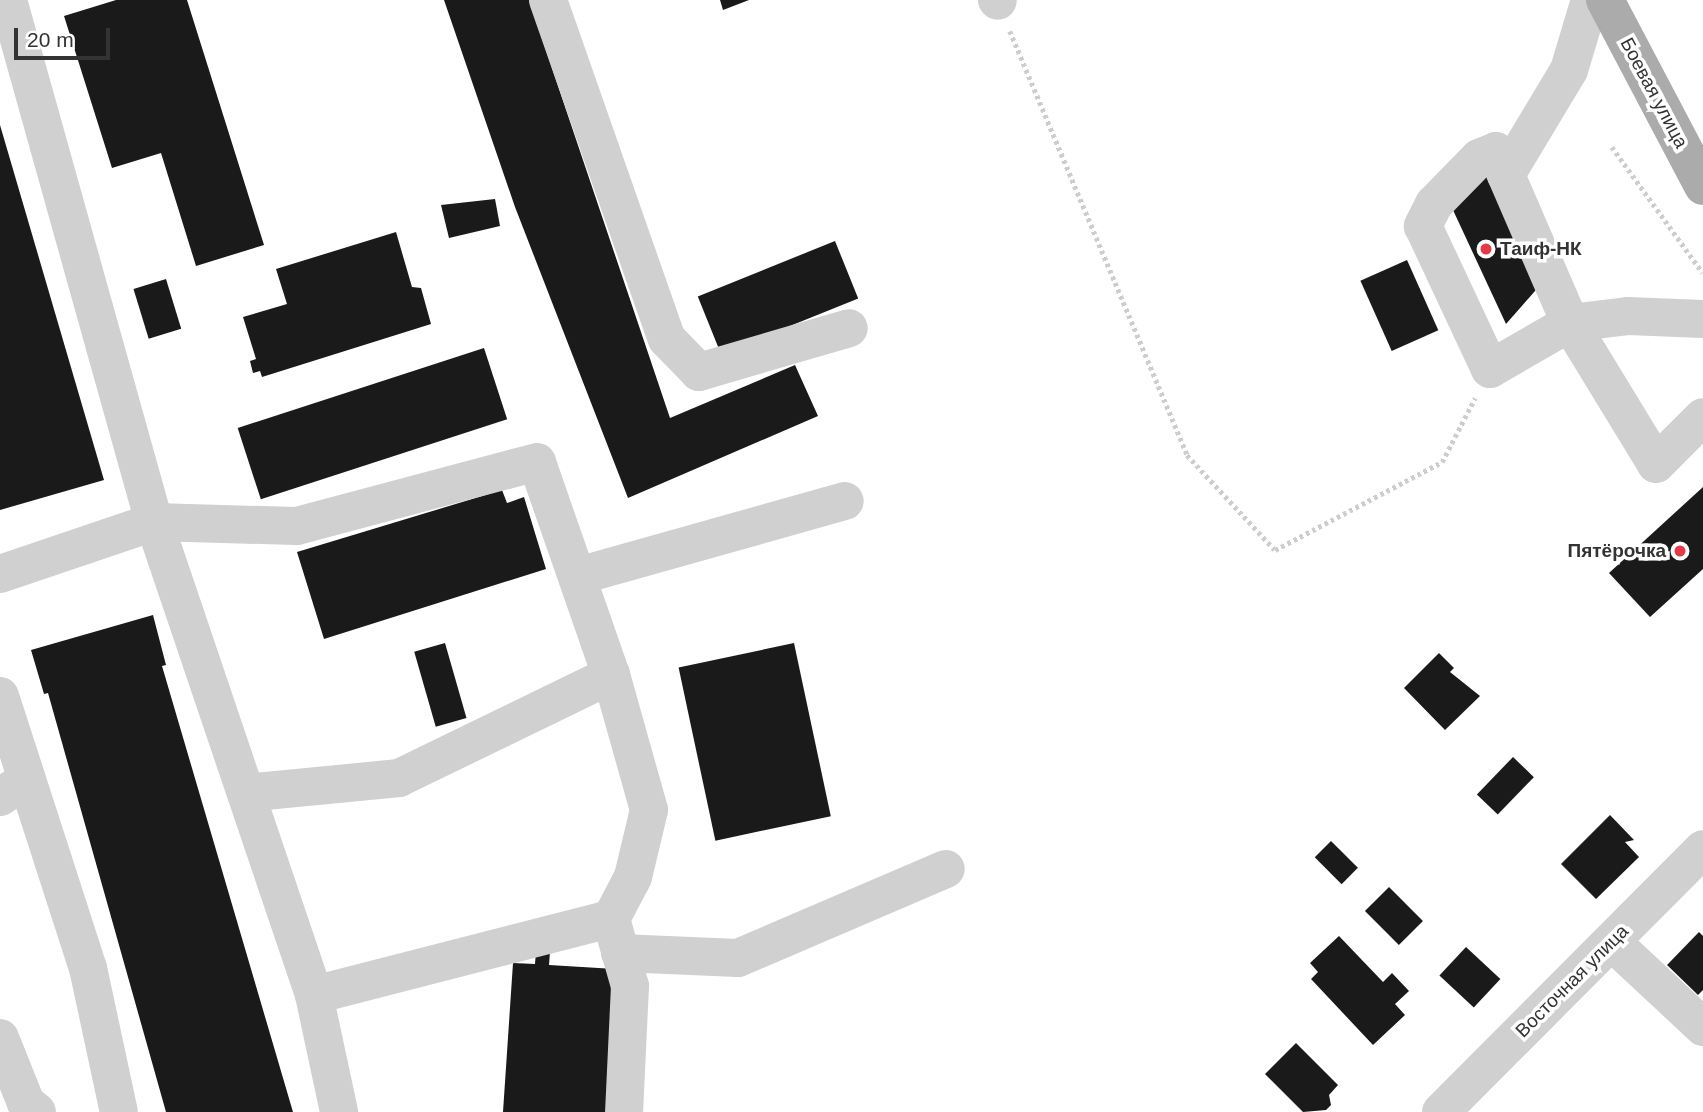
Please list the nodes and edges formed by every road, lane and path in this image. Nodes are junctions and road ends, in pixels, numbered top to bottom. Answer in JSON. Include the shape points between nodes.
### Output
{"nodes":[{"id":1,"x":548,"y":0,"type":"edge"},
{"id":2,"x":1590,"y":0,"type":"edge"},
{"id":3,"x":1605,"y":0,"type":"edge"},
{"id":4,"x":998,"y":1,"type":"edge"},
{"id":5,"x":16,"y":2,"type":"edge"},
{"id":6,"x":1612,"y":147,"type":"dead end"},
{"id":7,"x":1506,"y":175,"type":"junction"},
{"id":8,"x":1703,"y":186,"type":"edge"},
{"id":9,"x":1703,"y":273,"type":"edge"},
{"id":10,"x":1703,"y":319,"type":"edge"},
{"id":11,"x":1570,"y":323,"type":"junction"},
{"id":12,"x":849,"y":328,"type":"dead end"},
{"id":13,"x":1490,"y":369,"type":"junction"},
{"id":14,"x":1703,"y":417,"type":"edge"},
{"id":15,"x":845,"y":501,"type":"dead end"},
{"id":16,"x":154,"y":522,"type":"junction"},
{"id":17,"x":0,"y":574,"type":"edge"},
{"id":18,"x":578,"y":576,"type":"junction"},
{"id":19,"x":611,"y":676,"type":"junction"},
{"id":20,"x":0,"y":696,"type":"edge"},
{"id":21,"x":13,"y":789,"type":"edge"},
{"id":22,"x":246,"y":793,"type":"junction"},
{"id":23,"x":1703,"y":849,"type":"edge"},
{"id":24,"x":946,"y":869,"type":"dead end"},
{"id":25,"x":616,"y":936,"type":"junction"},
{"id":26,"x":1612,"y":942,"type":"junction"},
{"id":27,"x":314,"y":995,"type":"junction"},
{"id":28,"x":1703,"y":1027,"type":"edge"},
{"id":29,"x":0,"y":1038,"type":"edge"},
{"id":30,"x":37,"y":1112,"type":"edge"},
{"id":31,"x":119,"y":1112,"type":"edge"},
{"id":32,"x":339,"y":1112,"type":"edge"},
{"id":33,"x":624,"y":1112,"type":"edge"},
{"id":34,"x":1441,"y":1112,"type":"edge"}],
"edges":[{"from":1,"to":12,"type":"street","via":[[667,339],[699,372]]},
{"from":2,"to":7,"type":"street","via":[[1569,70]]},
{"from":3,"to":8,"type":"main road","name":"Боевая улица"},
{"from":4,"to":13,"type":"path","via":[[1187,455],[1275,550],[1442,462]]},
{"from":5,"to":16,"type":"street"},
{"from":6,"to":9,"type":"path"},
{"from":7,"to":11,"type":"street"},
{"from":7,"to":13,"type":"street","via":[[1496,151],[1479,159],[1434,204],[1423,226]]},
{"from":10,"to":11,"type":"street","via":[[1628,316]]},
{"from":11,"to":13,"type":"street"},
{"from":11,"to":14,"type":"street","via":[[1656,464]]},
{"from":15,"to":18,"type":"street"},
{"from":16,"to":17,"type":"street"},
{"from":16,"to":18,"type":"street","via":[[296,526],[537,462]]},
{"from":16,"to":22,"type":"street"},
{"from":18,"to":19,"type":"street"},
{"from":19,"to":22,"type":"street","via":[[399,778]]},
{"from":19,"to":25,"type":"street","via":[[649,810]]},
{"from":20,"to":21,"type":"street"},
{"from":21,"to":31,"type":"street","via":[[88,968]]},
{"from":22,"to":27,"type":"street"},
{"from":23,"to":26,"type":"street","name":"Восточная улица"},
{"from":24,"to":25,"type":"street","via":[[737,958]]},
{"from":25,"to":27,"type":"street"},
{"from":25,"to":33,"type":"street","via":[[631,986]]},
{"from":26,"to":28,"type":"street"},
{"from":26,"to":34,"type":"street","name":"Восточная улица"},
{"from":27,"to":32,"type":"street"},
{"from":29,"to":30,"type":"street","via":[[26,1103]]}]}
